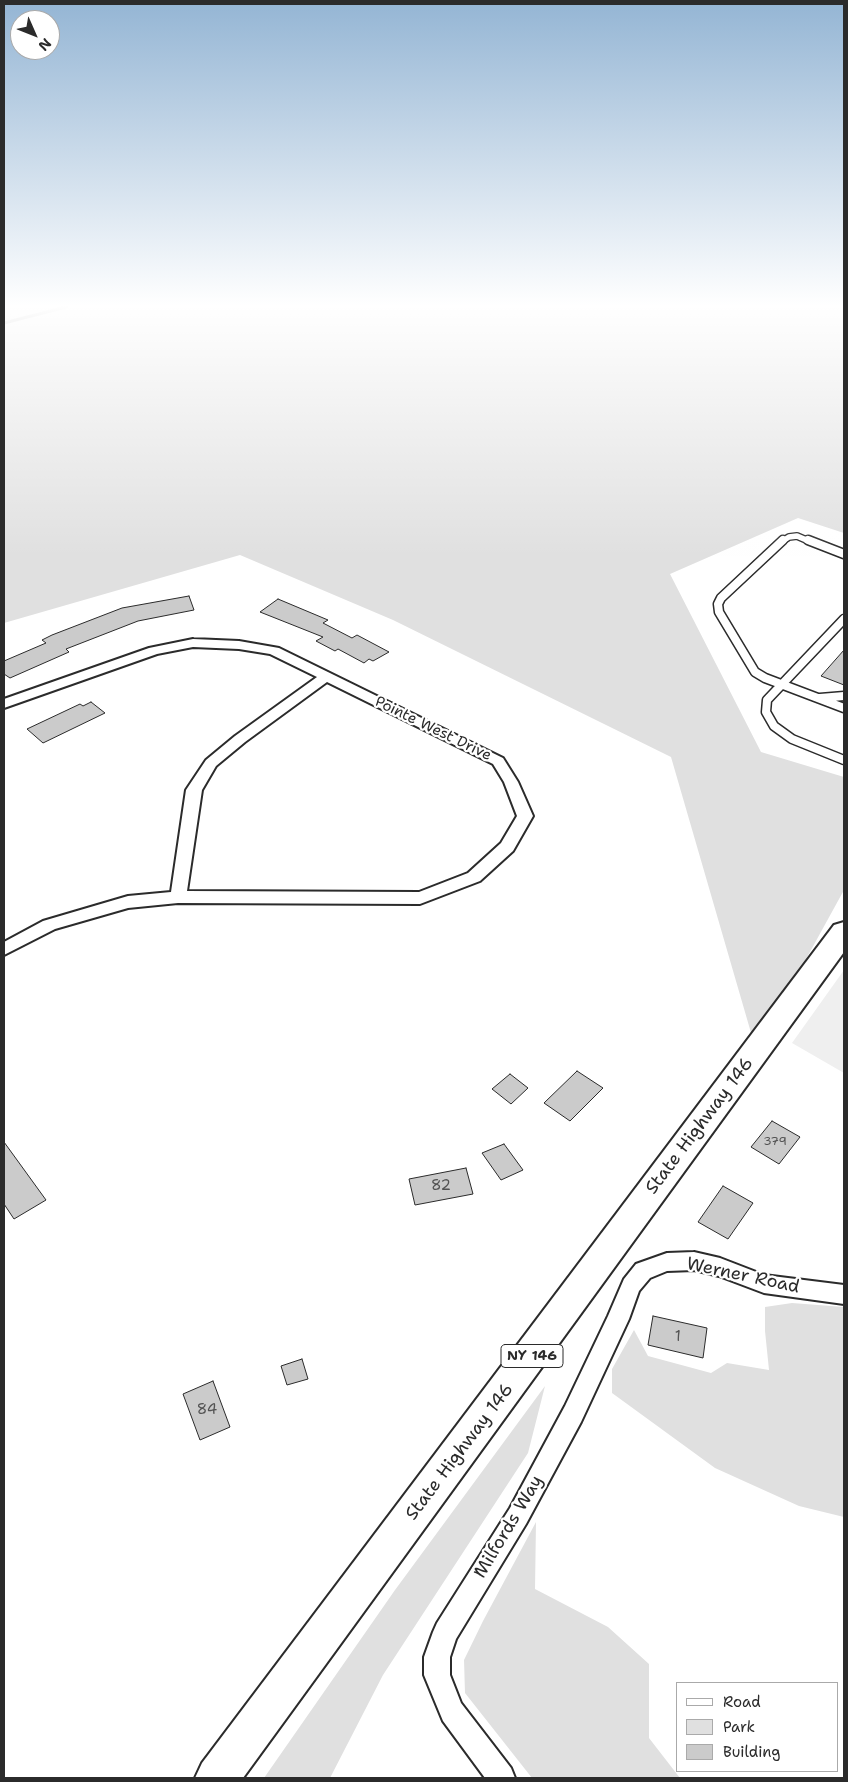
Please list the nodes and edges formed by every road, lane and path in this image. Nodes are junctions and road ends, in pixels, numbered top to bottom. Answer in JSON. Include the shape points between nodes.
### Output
{"nodes":[{"id":1,"x":844,"y":554,"type":"edge"},
{"id":2,"x":844,"y":619,"type":"edge"},
{"id":3,"x":326,"y":677,"type":"junction"},
{"id":4,"x":782,"y":684,"type":"junction"},
{"id":5,"x":844,"y":696,"type":"edge"},
{"id":6,"x":819,"y":698,"type":"junction"},
{"id":7,"x":4,"y":704,"type":"edge"},
{"id":8,"x":844,"y":708,"type":"edge"},
{"id":9,"x":844,"y":760,"type":"edge"},
{"id":10,"x":178,"y":898,"type":"junction"},
{"id":11,"x":844,"y":932,"type":"edge"},
{"id":12,"x":4,"y":949,"type":"edge"},
{"id":13,"x":643,"y":1271,"type":"joint"},
{"id":14,"x":844,"y":1295,"type":"edge"},
{"id":15,"x":218,"y":1778,"type":"edge"},
{"id":16,"x":501,"y":1778,"type":"edge"}],
"edges":[{"from":1,"to":4,"type":"lane","via":[[797,536],[789,537],[728,591],[718,604],[719,612],[755,672]]},
{"from":2,"to":4,"type":"lane"},
{"from":3,"to":7,"type":"street","name":"Pointe West Drive","via":[[274,651],[239,645],[193,643],[154,651]]},
{"from":3,"to":10,"type":"street","via":[[211,763],[194,790]]},
{"from":3,"to":10,"type":"street","name":"Pointe West Drive","via":[[498,761],[525,816],[507,848],[474,877],[420,898]]},
{"from":4,"to":6,"type":"lane"},
{"from":4,"to":9,"type":"lane","via":[[767,700],[766,712],[774,726],[792,739]]},
{"from":5,"to":6,"type":"lane"},
{"from":6,"to":8,"type":"lane"},
{"from":10,"to":12,"type":"street","name":"Pointe West Drive","via":[[128,902],[49,925]]},
{"from":11,"to":15,"type":"main road","name":"State Highway 146","number":"NY 146"},
{"from":13,"to":14,"type":"street","name":"Werner Road","via":[[667,1262],[694,1261],[764,1284]]},
{"from":13,"to":16,"type":"street","name":"Milfords Way","via":[[631,1286],[573,1414],[518,1516],[446,1632],[438,1656],[438,1675],[452,1712]]}]}
